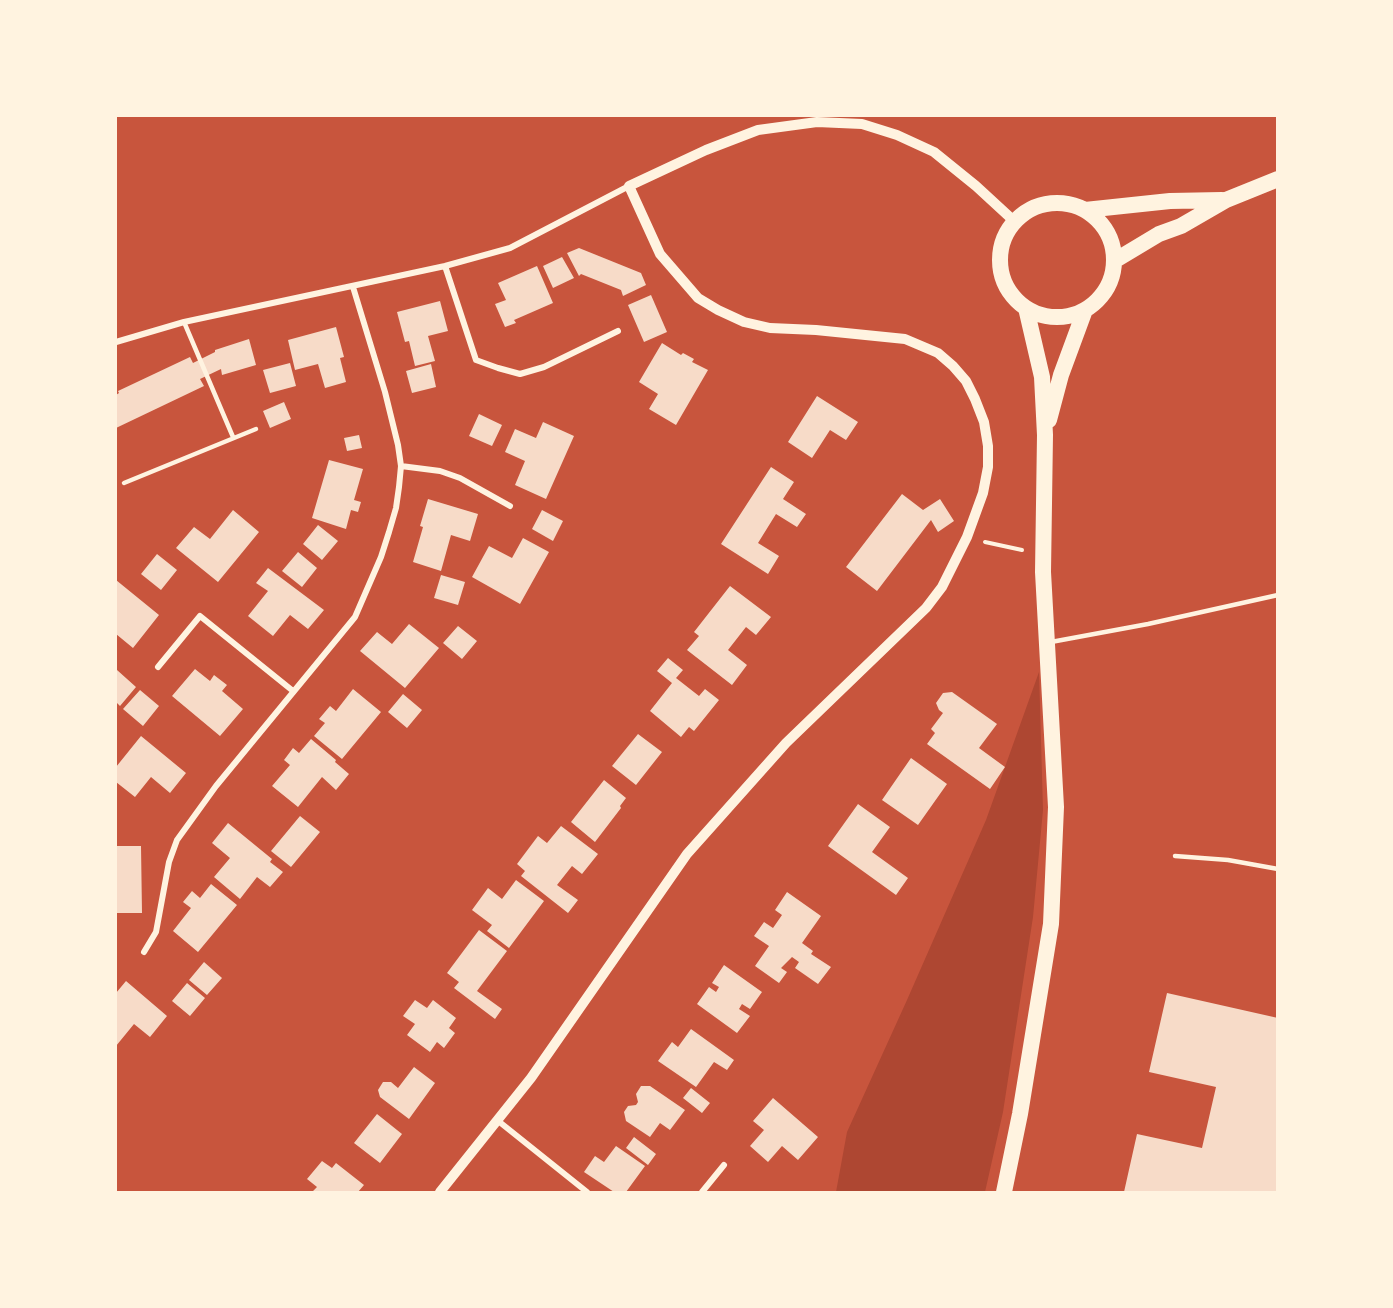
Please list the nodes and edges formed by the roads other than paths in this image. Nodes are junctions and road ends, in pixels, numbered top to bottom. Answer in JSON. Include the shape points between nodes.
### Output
{"nodes":[{"id":1,"x":1278,"y":179,"type":"edge"},
{"id":2,"x":629,"y":186,"type":"junction"},
{"id":3,"x":1226,"y":200,"type":"junction"},
{"id":4,"x":1084,"y":210,"type":"junction"},
{"id":5,"x":1014,"y":222,"type":"junction"},
{"id":6,"x":1114,"y":261,"type":"junction"},
{"id":7,"x":445,"y":266,"type":"junction"},
{"id":8,"x":353,"y":287,"type":"junction"},
{"id":9,"x":1026,"y":308,"type":"junction"},
{"id":10,"x":1085,"y":310,"type":"junction"},
{"id":11,"x":184,"y":322,"type":"junction"},
{"id":12,"x":618,"y":331,"type":"dead end"},
{"id":13,"x":116,"y":342,"type":"edge"},
{"id":14,"x":256,"y":429,"type":"dead end"},
{"id":15,"x":1045,"y":435,"type":"junction"},
{"id":16,"x":233,"y":437,"type":"junction"},
{"id":17,"x":401,"y":466,"type":"junction"},
{"id":18,"x":124,"y":483,"type":"dead end"},
{"id":19,"x":510,"y":506,"type":"dead end"},
{"id":20,"x":1278,"y":595,"type":"edge"},
{"id":21,"x":1048,"y":642,"type":"junction"},
{"id":22,"x":158,"y":667,"type":"dead end"},
{"id":23,"x":293,"y":691,"type":"junction"},
{"id":24,"x":1175,"y":856,"type":"dead end"},
{"id":25,"x":1278,"y":869,"type":"edge"},
{"id":26,"x":144,"y":952,"type":"dead end"},
{"id":27,"x":497,"y":1120,"type":"junction"},
{"id":28,"x":724,"y":1166,"type":"dead end"},
{"id":29,"x":440,"y":1192,"type":"edge"},
{"id":30,"x":587,"y":1192,"type":"edge"},
{"id":31,"x":702,"y":1192,"type":"edge"},
{"id":32,"x":1004,"y":1192,"type":"edge"}],
"edges":[{"from":1,"to":3,"type":"highway"},
{"from":2,"to":5,"type":"street","via":[[758,130],[817,122],[862,124],[934,152]]},
{"from":2,"to":7,"type":"street","via":[[510,248]]},
{"from":2,"to":27,"type":"street","via":[[660,254],[699,298],[718,310],[770,328],[905,339],[938,353],[966,381],[975,399],[984,422],[988,467],[967,537],[926,608],[786,743],[687,854],[531,1078]]},
{"from":3,"to":4,"type":"highway"},
{"from":3,"to":6,"type":"highway"},
{"from":4,"to":5,"type":"highway","via":[[1067,203],[1048,203]]},
{"from":4,"to":6,"type":"highway","via":[[1107,231]]},
{"from":5,"to":9,"type":"highway","via":[[1000,251],[1000,267],[1013,297]]},
{"from":6,"to":10,"type":"highway","via":[[1111,280],[1101,297]]},
{"from":7,"to":8,"type":"street"},
{"from":7,"to":12,"type":"street","via":[[476,360],[520,374],[544,368]]},
{"from":8,"to":11,"type":"street"},
{"from":8,"to":17,"type":"street","via":[[394,424]]},
{"from":9,"to":10,"type":"highway","via":[[1045,316],[1066,317]]},
{"from":9,"to":15,"type":"highway","via":[[1042,377]]},
{"from":10,"to":15,"type":"highway","via":[[1061,375]]},
{"from":11,"to":13,"type":"street"},
{"from":11,"to":16,"type":"lane"},
{"from":14,"to":16,"type":"lane"},
{"from":15,"to":21,"type":"highway","via":[[1043,555]]},
{"from":16,"to":18,"type":"lane"},
{"from":17,"to":19,"type":"street","via":[[460,478]]},
{"from":17,"to":23,"type":"street","via":[[396,508],[381,557],[355,617]]},
{"from":20,"to":21,"type":"lane"},
{"from":21,"to":32,"type":"highway","via":[[1056,807],[1051,924]]},
{"from":22,"to":23,"type":"street","via":[[200,616]]},
{"from":23,"to":26,"type":"street","via":[[177,840],[156,932]]},
{"from":24,"to":25,"type":"lane"},
{"from":27,"to":29,"type":"street"},
{"from":27,"to":30,"type":"street"},
{"from":28,"to":31,"type":"street"}]}
